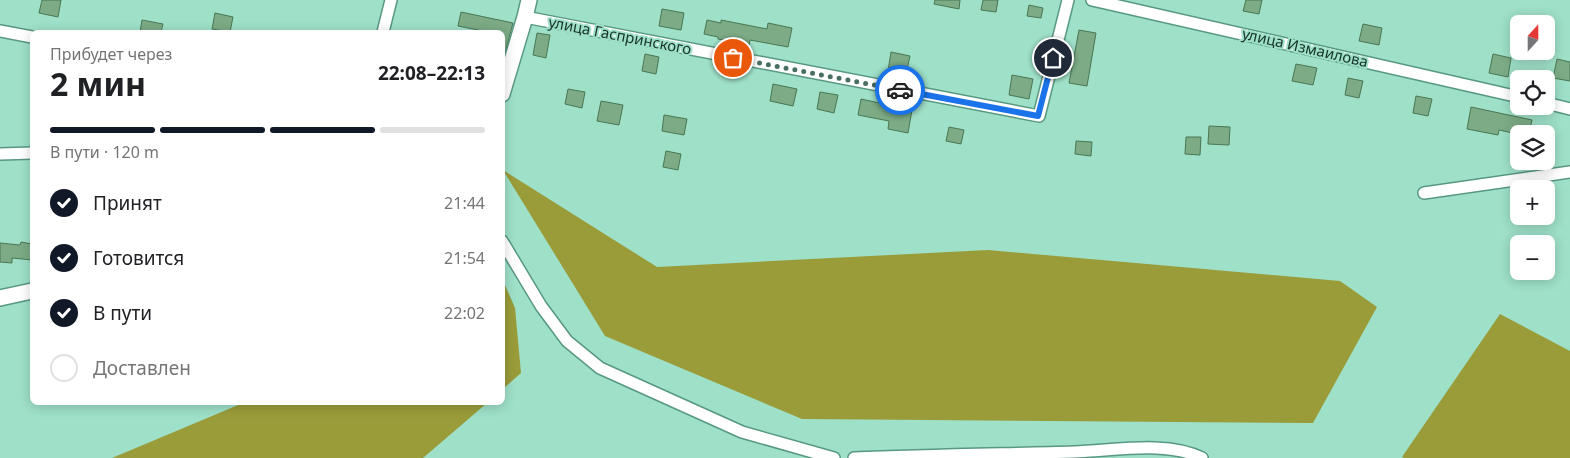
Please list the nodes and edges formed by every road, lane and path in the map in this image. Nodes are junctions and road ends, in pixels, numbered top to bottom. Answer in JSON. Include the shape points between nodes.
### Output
{"nodes":[{"id":1,"x":391,"y":0,"type":"edge"},
{"id":2,"x":529,"y":0,"type":"edge"},
{"id":3,"x":1068,"y":0,"type":"edge"},
{"id":4,"x":1092,"y":0,"type":"edge"},
{"id":5,"x":526,"y":17,"type":"junction"},
{"id":6,"x":384,"y":30,"type":"edge"},
{"id":7,"x":0,"y":31,"type":"edge"},
{"id":8,"x":30,"y":37,"type":"edge"},
{"id":9,"x":505,"y":84,"type":"edge"},
{"id":10,"x":1510,"y":95,"type":"edge"},
{"id":11,"x":1555,"y":105,"type":"edge"},
{"id":12,"x":1570,"y":109,"type":"edge"},
{"id":13,"x":30,"y":153,"type":"edge"},
{"id":14,"x":0,"y":154,"type":"edge"},
{"id":15,"x":1570,"y":172,"type":"edge"},
{"id":16,"x":1424,"y":193,"type":"dead end"},
{"id":17,"x":505,"y":246,"type":"edge"},
{"id":18,"x":30,"y":291,"type":"edge"},
{"id":19,"x":0,"y":298,"type":"edge"},
{"id":20,"x":834,"y":458,"type":"edge"},
{"id":21,"x":854,"y":458,"type":"edge"},
{"id":22,"x":1202,"y":458,"type":"edge"}],
"edges":[{"from":1,"to":6,"type":"street"},
{"from":2,"to":5,"type":"main road"},
{"from":3,"to":5,"type":"street","name":"улица Гаспринского","via":[[1038,116]]},
{"from":4,"to":10,"type":"street","name":"улица Измаилова"},
{"from":5,"to":9,"type":"main road"},
{"from":7,"to":8,"type":"street"},
{"from":11,"to":12,"type":"street"},
{"from":13,"to":14,"type":"street"},
{"from":15,"to":16,"type":"street"},
{"from":17,"to":20,"type":"street","via":[[540,306],[567,341],[600,368],[742,432]]},
{"from":18,"to":19,"type":"main road"},
{"from":21,"to":22,"type":"street","via":[[1156,448]]}]}
